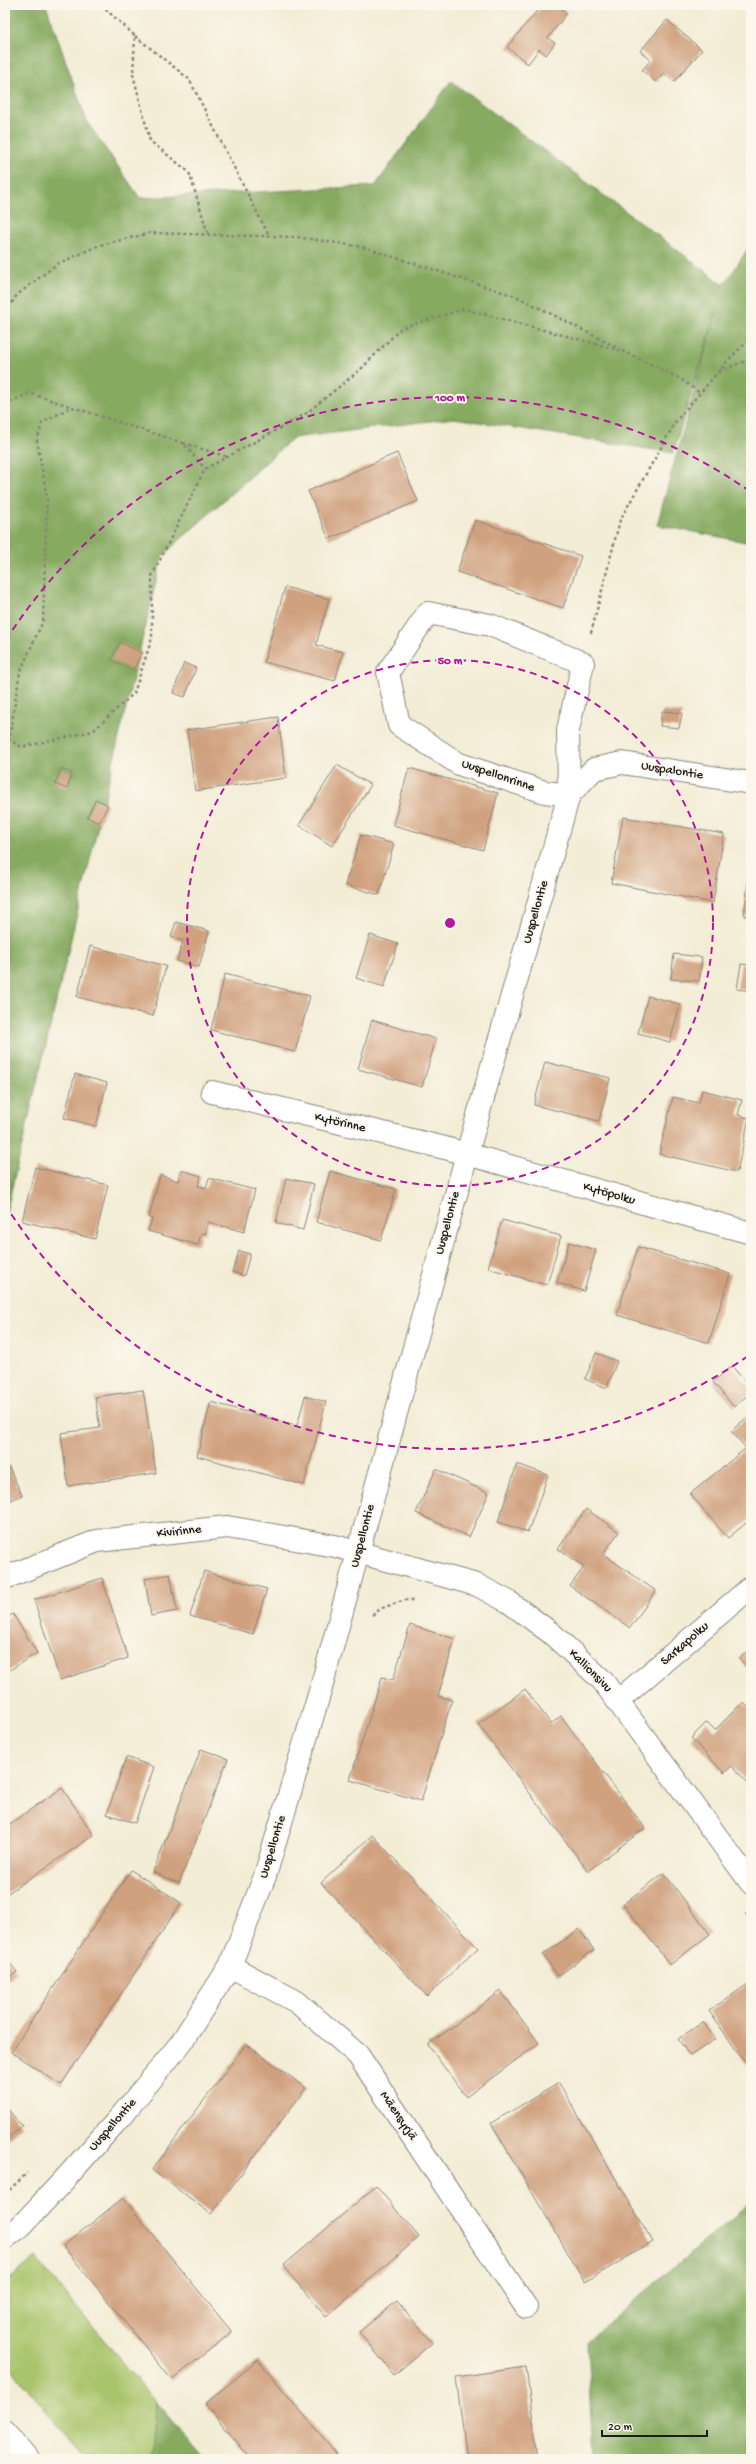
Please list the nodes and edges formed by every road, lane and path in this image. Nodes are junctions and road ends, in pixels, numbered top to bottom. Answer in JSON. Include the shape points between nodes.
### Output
{"nodes":[{"id":1,"x":101,"y":5,"type":"edge"},
{"id":2,"x":135,"y":36,"type":"junction"},
{"id":3,"x":208,"y":234,"type":"junction"},
{"id":4,"x":270,"y":236,"type":"junction"},
{"id":5,"x":5,"y":313,"type":"edge"},
{"id":6,"x":751,"y":338,"type":"edge"},
{"id":7,"x":623,"y":351,"type":"junction"},
{"id":8,"x":751,"y":359,"type":"edge"},
{"id":9,"x":719,"y":371,"type":"junction"},
{"id":10,"x":700,"y":393,"type":"junction"},
{"id":11,"x":5,"y":405,"type":"edge"},
{"id":12,"x":69,"y":408,"type":"junction"},
{"id":13,"x":183,"y":443,"type":"junction"},
{"id":14,"x":228,"y":457,"type":"junction"},
{"id":15,"x":205,"y":469,"type":"junction"},
{"id":16,"x":583,"y":663,"type":"junction"},
{"id":17,"x":7,"y":740,"type":"edge"},
{"id":18,"x":594,"y":769,"type":"joint"},
{"id":19,"x":751,"y":783,"type":"edge"},
{"id":20,"x":569,"y":795,"type":"junction"},
{"id":21,"x":212,"y":1092,"type":"dead end"},
{"id":22,"x":467,"y":1154,"type":"junction"},
{"id":23,"x":751,"y":1233,"type":"edge"},
{"id":24,"x":358,"y":1553,"type":"junction"},
{"id":25,"x":5,"y":1578,"type":"edge"},
{"id":26,"x":751,"y":1587,"type":"edge"},
{"id":27,"x":419,"y":1599,"type":"dead end"},
{"id":28,"x":343,"y":1608,"type":"junction"},
{"id":29,"x":619,"y":1700,"type":"junction"},
{"id":30,"x":751,"y":1883,"type":"edge"},
{"id":31,"x":742,"y":1907,"type":"dead end"},
{"id":32,"x":751,"y":1920,"type":"edge"},
{"id":33,"x":230,"y":1966,"type":"junction"},
{"id":34,"x":5,"y":2238,"type":"edge"},
{"id":35,"x":526,"y":2307,"type":"dead end"},
{"id":36,"x":5,"y":2432,"type":"edge"},
{"id":37,"x":28,"y":2459,"type":"edge"}],
"edges":[{"from":1,"to":2,"type":"path"},
{"from":2,"to":3,"type":"path","via":[[133,74],[150,141],[189,172]]},
{"from":2,"to":4,"type":"path","via":[[189,79]]},
{"from":3,"to":4,"type":"path"},
{"from":3,"to":5,"type":"path","via":[[152,233],[100,245],[57,264],[17,295]]},
{"from":4,"to":7,"type":"path","via":[[297,237],[363,247],[434,268],[518,297]]},
{"from":6,"to":9,"type":"path"},
{"from":7,"to":10,"type":"path","via":[[679,378]]},
{"from":7,"to":14,"type":"path","via":[[464,310],[401,328],[360,370],[304,416]]},
{"from":8,"to":9,"type":"path"},
{"from":9,"to":10,"type":"path"},
{"from":10,"to":16,"type":"path","via":[[676,421],[620,520]]},
{"from":11,"to":12,"type":"path","via":[[29,393]]},
{"from":12,"to":13,"type":"path"},
{"from":12,"to":17,"type":"path","via":[[42,423],[37,441],[47,497],[43,621],[20,672]]},
{"from":13,"to":14,"type":"path"},
{"from":13,"to":15,"type":"path"},
{"from":14,"to":15,"type":"path"},
{"from":15,"to":17,"type":"path","via":[[152,576],[152,638],[134,693],[93,731],[22,747]]},
{"from":16,"to":20,"type":"street","via":[[568,730]]},
{"from":16,"to":20,"type":"street","name":"Uuspellonrinne","via":[[490,625],[428,613],[388,672],[399,725],[459,764],[545,792]]},
{"from":18,"to":19,"type":"street","name":"Uuspalontie","via":[[622,763]]},
{"from":18,"to":20,"type":"street","name":"Uuspellontie"},
{"from":20,"to":22,"type":"street","name":"Uuspellontie"},
{"from":21,"to":22,"type":"street","name":"Kytörinne"},
{"from":22,"to":23,"type":"street","name":"Kytöpolku"},
{"from":22,"to":24,"type":"street","name":"Uuspellontie"},
{"from":24,"to":25,"type":"street","name":"Kivirinne","via":[[335,1546],[227,1527],[97,1541]]},
{"from":24,"to":28,"type":"street","name":"Uuspellontie"},
{"from":24,"to":29,"type":"street","name":"Kallionsivu","via":[[477,1585],[509,1602],[551,1633],[602,1680]]},
{"from":26,"to":29,"type":"street","name":"Sarkapolku"},
{"from":27,"to":28,"type":"path","via":[[406,1600],[382,1608],[374,1615]]},
{"from":28,"to":33,"type":"street","name":"Uuspellontie","via":[[265,1876]]},
{"from":29,"to":30,"type":"street","name":"Kallionsivu"},
{"from":31,"to":32,"type":"path"},
{"from":33,"to":34,"type":"street","name":"Uuspellontie","via":[[181,2044],[122,2115],[21,2226]]},
{"from":33,"to":35,"type":"street","name":"Mäensyrjä","via":[[298,2002],[358,2055]]},
{"from":36,"to":37,"type":"street"}]}
